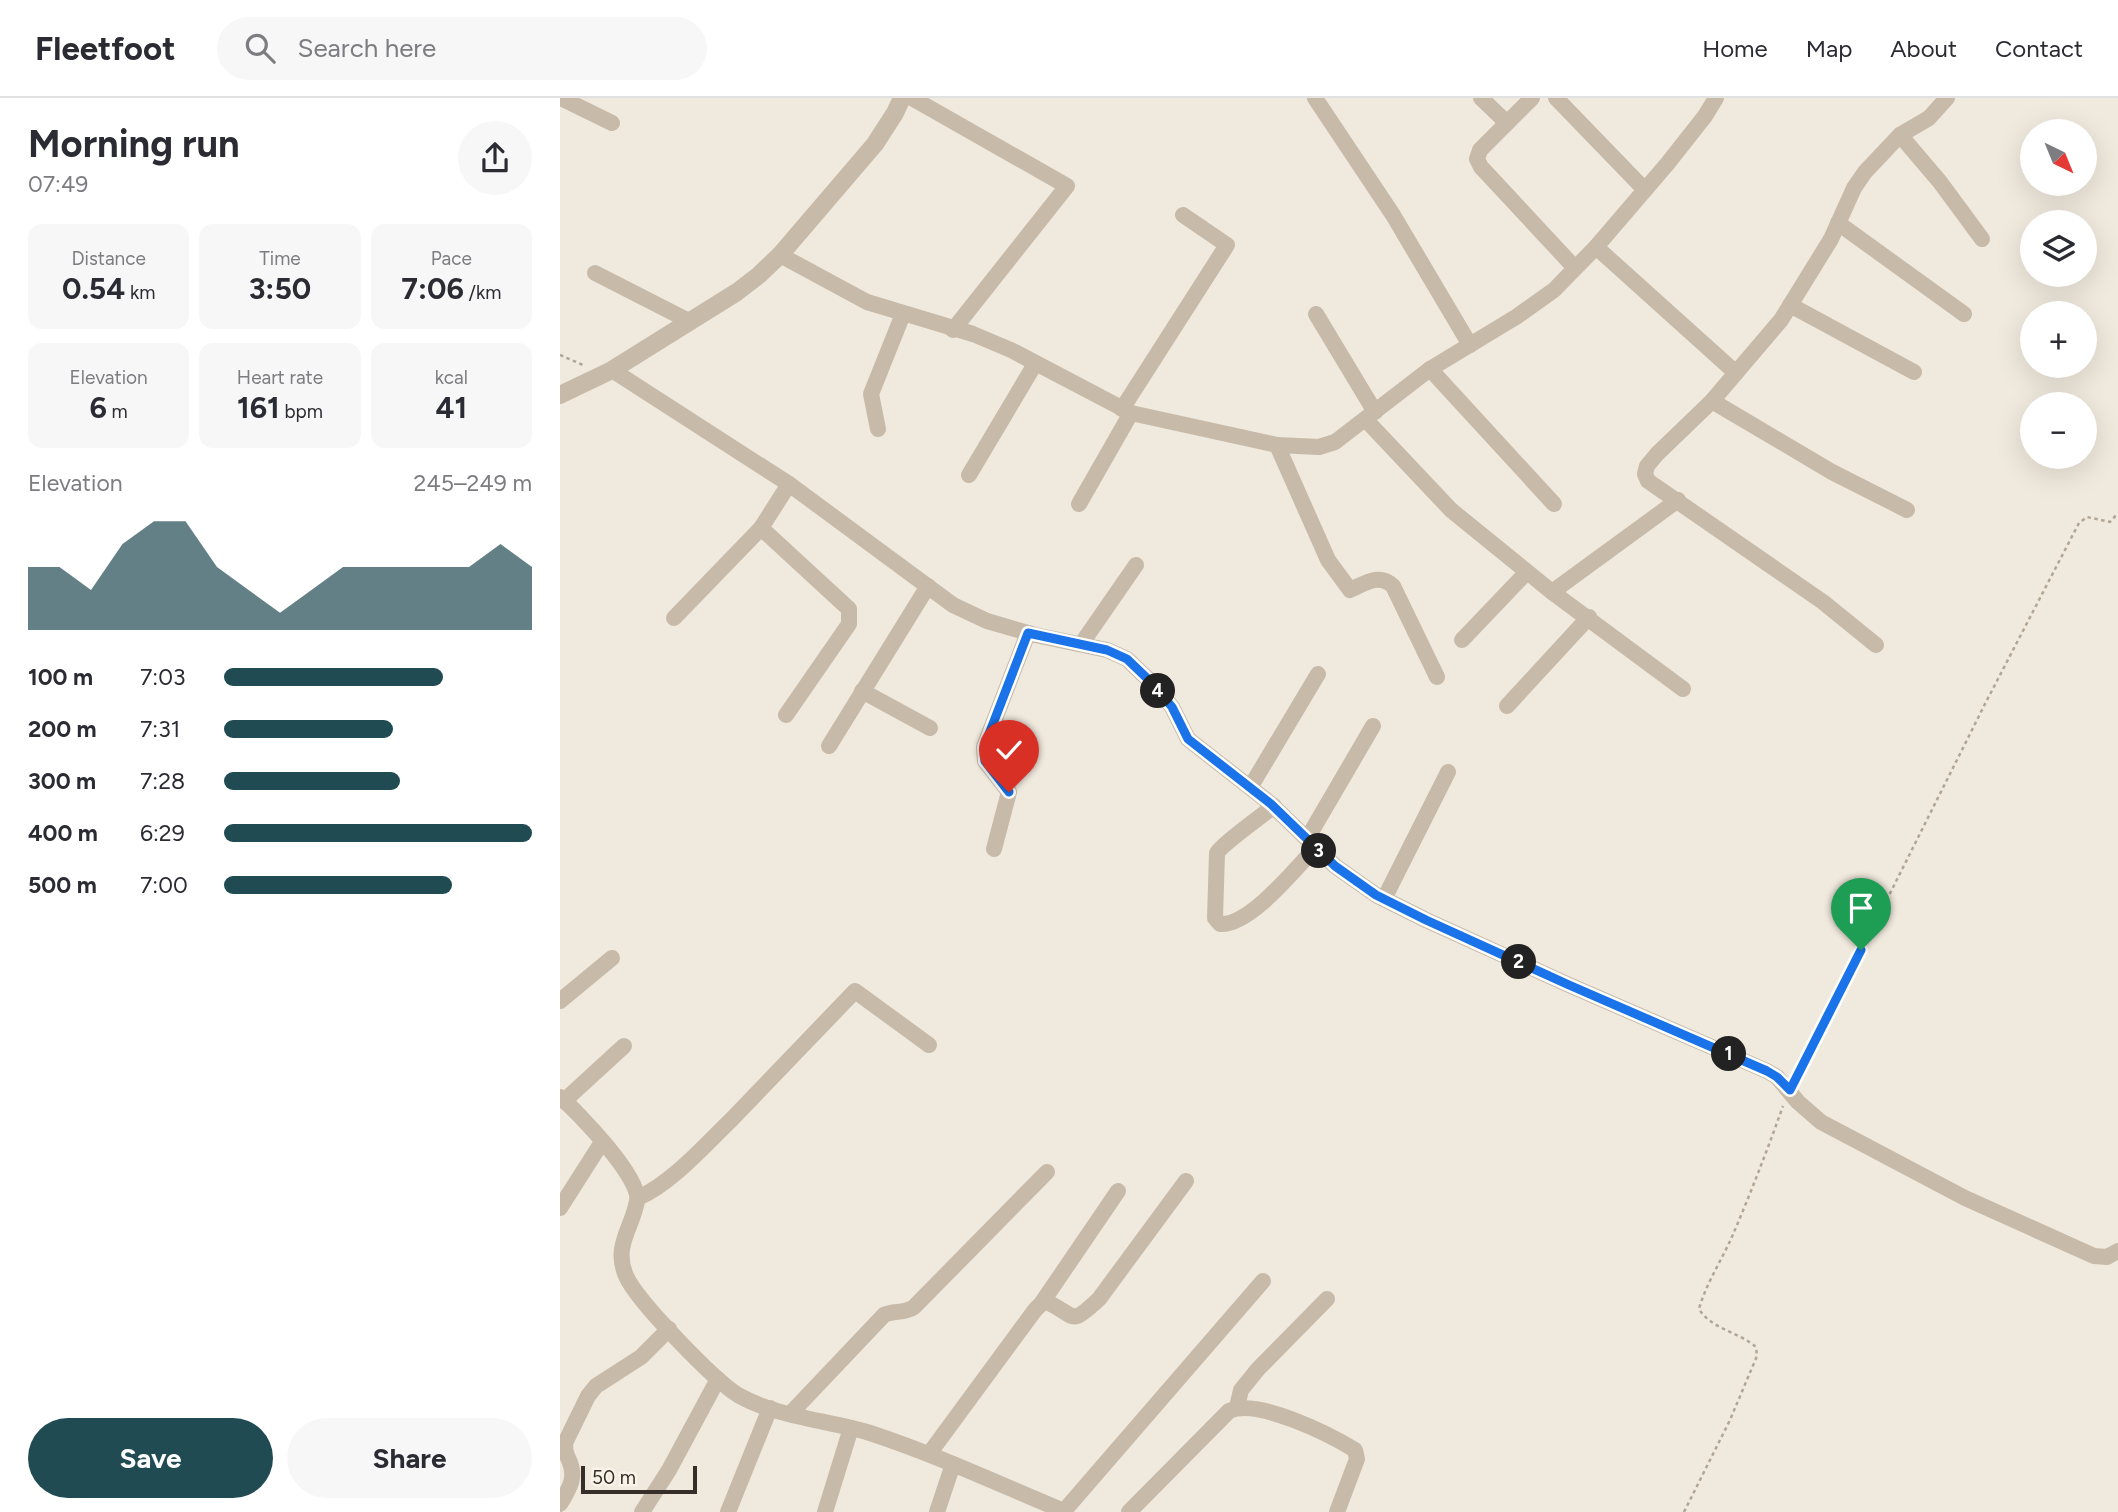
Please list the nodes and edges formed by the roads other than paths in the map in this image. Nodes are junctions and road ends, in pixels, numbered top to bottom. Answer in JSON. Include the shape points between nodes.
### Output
{"nodes":[{"id":1,"x":561,"y":98,"type":"edge"},
{"id":2,"x":902,"y":98,"type":"edge"},
{"id":3,"x":912,"y":98,"type":"edge"},
{"id":4,"x":1315,"y":98,"type":"edge"},
{"id":5,"x":1481,"y":98,"type":"edge"},
{"id":6,"x":1532,"y":98,"type":"edge"},
{"id":7,"x":1556,"y":98,"type":"edge"},
{"id":8,"x":1716,"y":98,"type":"edge"},
{"id":9,"x":1947,"y":98,"type":"edge"},
{"id":10,"x":612,"y":123,"type":"dead end"},
{"id":11,"x":1507,"y":123,"type":"junction"},
{"id":12,"x":1900,"y":135,"type":"junction"},
{"id":13,"x":1645,"y":190,"type":"junction"},
{"id":14,"x":1183,"y":215,"type":"dead end"},
{"id":15,"x":1838,"y":223,"type":"junction"},
{"id":16,"x":1982,"y":239,"type":"dead end"},
{"id":17,"x":1596,"y":247,"type":"junction"},
{"id":18,"x":780,"y":254,"type":"junction"},
{"id":19,"x":1575,"y":268,"type":"junction"},
{"id":20,"x":595,"y":273,"type":"dead end"},
{"id":21,"x":1790,"y":305,"type":"junction"},
{"id":22,"x":903,"y":314,"type":"junction"},
{"id":23,"x":1316,"y":314,"type":"dead end"},
{"id":24,"x":1964,"y":314,"type":"dead end"},
{"id":25,"x":689,"y":321,"type":"junction"},
{"id":26,"x":953,"y":330,"type":"junction"},
{"id":27,"x":1470,"y":345,"type":"junction"},
{"id":28,"x":1035,"y":364,"type":"junction"},
{"id":29,"x":1430,"y":369,"type":"junction"},
{"id":30,"x":607,"y":372,"type":"junction"},
{"id":31,"x":1914,"y":372,"type":"dead end"},
{"id":32,"x":1736,"y":373,"type":"junction"},
{"id":33,"x":560,"y":395,"type":"edge"},
{"id":34,"x":1712,"y":401,"type":"junction"},
{"id":35,"x":1127,"y":411,"type":"junction"},
{"id":36,"x":1371,"y":416,"type":"junction"},
{"id":37,"x":878,"y":429,"type":"dead end"},
{"id":38,"x":1277,"y":445,"type":"junction"},
{"id":39,"x":969,"y":475,"type":"dead end"},
{"id":40,"x":789,"y":484,"type":"junction"},
{"id":41,"x":1678,"y":500,"type":"junction"},
{"id":42,"x":1079,"y":504,"type":"dead end"},
{"id":43,"x":1554,"y":504,"type":"dead end"},
{"id":44,"x":1907,"y":510,"type":"dead end"},
{"id":45,"x":761,"y":528,"type":"junction"},
{"id":46,"x":1136,"y":565,"type":"dead end"},
{"id":47,"x":1527,"y":572,"type":"junction"},
{"id":48,"x":928,"y":586,"type":"junction"},
{"id":49,"x":1552,"y":592,"type":"junction"},
{"id":50,"x":1589,"y":617,"type":"junction"},
{"id":51,"x":674,"y":618,"type":"dead end"},
{"id":52,"x":1028,"y":633,"type":"junction"},
{"id":53,"x":1461,"y":639,"type":"dead end"},
{"id":54,"x":1082,"y":643,"type":"junction"},
{"id":55,"x":1876,"y":645,"type":"dead end"},
{"id":56,"x":1318,"y":674,"type":"dead end"},
{"id":57,"x":1437,"y":677,"type":"dead end"},
{"id":58,"x":1683,"y":689,"type":"dead end"},
{"id":59,"x":862,"y":691,"type":"junction"},
{"id":60,"x":1507,"y":706,"type":"dead end"},
{"id":61,"x":786,"y":715,"type":"dead end"},
{"id":62,"x":1373,"y":726,"type":"dead end"},
{"id":63,"x":930,"y":727,"type":"dead end"},
{"id":64,"x":829,"y":746,"type":"dead end"},
{"id":65,"x":1448,"y":772,"type":"dead end"},
{"id":66,"x":1251,"y":786,"type":"junction"},
{"id":67,"x":1274,"y":806,"type":"junction"},
{"id":68,"x":1312,"y":843,"type":"junction"},
{"id":69,"x":994,"y":849,"type":"dead end"},
{"id":70,"x":1384,"y":899,"type":"junction"},
{"id":71,"x":612,"y":958,"type":"dead end"},
{"id":72,"x":560,"y":1001,"type":"edge"},
{"id":73,"x":929,"y":1045,"type":"dead end"},
{"id":74,"x":624,"y":1046,"type":"dead end"},
{"id":75,"x":562,"y":1099,"type":"edge"},
{"id":76,"x":602,"y":1142,"type":"junction"},
{"id":77,"x":1047,"y":1172,"type":"dead end"},
{"id":78,"x":1186,"y":1181,"type":"dead end"},
{"id":79,"x":1118,"y":1191,"type":"dead end"},
{"id":80,"x":638,"y":1198,"type":"junction"},
{"id":81,"x":560,"y":1208,"type":"edge"},
{"id":82,"x":2118,"y":1251,"type":"edge"},
{"id":83,"x":1262,"y":1281,"type":"dead end"},
{"id":84,"x":1326,"y":1299,"type":"dead end"},
{"id":85,"x":1041,"y":1304,"type":"junction"},
{"id":86,"x":669,"y":1329,"type":"junction"},
{"id":87,"x":718,"y":1380,"type":"junction"},
{"id":88,"x":1237,"y":1407,"type":"junction"},
{"id":89,"x":770,"y":1408,"type":"junction"},
{"id":90,"x":791,"y":1413,"type":"junction"},
{"id":91,"x":851,"y":1428,"type":"junction"},
{"id":92,"x":929,"y":1454,"type":"junction"},
{"id":93,"x":953,"y":1464,"type":"junction"},
{"id":94,"x":560,"y":1504,"type":"edge"},
{"id":95,"x":642,"y":1512,"type":"edge"},
{"id":96,"x":728,"y":1512,"type":"edge"},
{"id":97,"x":825,"y":1512,"type":"edge"},
{"id":98,"x":937,"y":1512,"type":"edge"},
{"id":99,"x":1065,"y":1512,"type":"edge"},
{"id":100,"x":1129,"y":1512,"type":"edge"},
{"id":101,"x":1337,"y":1512,"type":"edge"}],
"edges":[{"from":1,"to":10,"type":"street"},
{"from":2,"to":18,"type":"street","via":[[875,144]]},
{"from":3,"to":26,"type":"street","via":[[1067,186]]},
{"from":4,"to":27,"type":"street","via":[[1393,215]]},
{"from":5,"to":11,"type":"street"},
{"from":6,"to":11,"type":"street"},
{"from":7,"to":13,"type":"street"},
{"from":8,"to":13,"type":"street"},
{"from":9,"to":12,"type":"street","via":[[1929,118]]},
{"from":11,"to":19,"type":"street","via":[[1480,150],[1480,167]]},
{"from":12,"to":15,"type":"street","via":[[1865,172]]},
{"from":12,"to":16,"type":"street"},
{"from":13,"to":17,"type":"street"},
{"from":14,"to":35,"type":"street","via":[[1227,246]]},
{"from":15,"to":21,"type":"street"},
{"from":15,"to":24,"type":"street"},
{"from":17,"to":19,"type":"street"},
{"from":17,"to":32,"type":"street"},
{"from":18,"to":22,"type":"street","via":[[867,302]]},
{"from":18,"to":25,"type":"street","via":[[737,292]]},
{"from":19,"to":27,"type":"street","via":[[1554,290]]},
{"from":20,"to":25,"type":"street"},
{"from":21,"to":31,"type":"street"},
{"from":21,"to":32,"type":"street"},
{"from":22,"to":26,"type":"street"},
{"from":22,"to":37,"type":"street","via":[[871,394]]},
{"from":23,"to":36,"type":"street"},
{"from":25,"to":30,"type":"street"},
{"from":26,"to":28,"type":"street","via":[[973,334]]},
{"from":27,"to":29,"type":"street"},
{"from":28,"to":35,"type":"street"},
{"from":28,"to":39,"type":"street"},
{"from":29,"to":36,"type":"street"},
{"from":29,"to":43,"type":"street"},
{"from":30,"to":33,"type":"street"},
{"from":30,"to":40,"type":"street"},
{"from":32,"to":34,"type":"street"},
{"from":34,"to":41,"type":"street","via":[[1644,474]]},
{"from":34,"to":44,"type":"street"},
{"from":35,"to":38,"type":"street"},
{"from":35,"to":42,"type":"street"},
{"from":36,"to":38,"type":"street","via":[[1335,442],[1319,447]]},
{"from":36,"to":47,"type":"street","via":[[1451,510]]},
{"from":38,"to":57,"type":"street","via":[[1328,561],[1350,590],[1376,578],[1393,586]]},
{"from":40,"to":45,"type":"street"},
{"from":40,"to":48,"type":"street"},
{"from":41,"to":49,"type":"street"},
{"from":41,"to":55,"type":"street"},
{"from":45,"to":51,"type":"street"},
{"from":45,"to":61,"type":"street","via":[[849,609],[849,624]]},
{"from":46,"to":54,"type":"street"},
{"from":47,"to":49,"type":"street"},
{"from":47,"to":53,"type":"street"},
{"from":48,"to":52,"type":"street","via":[[974,616]]},
{"from":48,"to":59,"type":"street"},
{"from":49,"to":50,"type":"street"},
{"from":50,"to":58,"type":"street"},
{"from":50,"to":60,"type":"street"},
{"from":52,"to":54,"type":"street"},
{"from":52,"to":69,"type":"street","via":[[984,747],[985,761],[1009,792]]},
{"from":54,"to":66,"type":"street","via":[[1127,659],[1172,707],[1188,739]]},
{"from":56,"to":66,"type":"street"},
{"from":59,"to":63,"type":"street"},
{"from":59,"to":64,"type":"street"},
{"from":62,"to":68,"type":"street"},
{"from":65,"to":70,"type":"street"},
{"from":66,"to":67,"type":"street"},
{"from":67,"to":68,"type":"street"},
{"from":67,"to":68,"type":"street","via":[[1217,853],[1215,918],[1220,924],[1264,903]]},
{"from":68,"to":70,"type":"street","via":[[1350,878]]},
{"from":70,"to":82,"type":"street","via":[[1767,1071],[1821,1122],[1965,1198],[2094,1256],[2107,1257]]},
{"from":71,"to":72,"type":"street"},
{"from":73,"to":80,"type":"street","via":[[855,991],[708,1143]]},
{"from":74,"to":75,"type":"street"},
{"from":75,"to":76,"type":"street"},
{"from":76,"to":80,"type":"street","via":[[635,1184]]},
{"from":76,"to":81,"type":"street"},
{"from":77,"to":90,"type":"street","via":[[914,1307],[884,1315]]},
{"from":78,"to":85,"type":"street","via":[[1084,1314],[1068,1316],[1047,1302]]},
{"from":79,"to":85,"type":"street"},
{"from":80,"to":86,"type":"street","via":[[620,1256],[638,1295]]},
{"from":83,"to":99,"type":"street"},
{"from":84,"to":88,"type":"street","via":[[1258,1369],[1241,1390]]},
{"from":85,"to":92,"type":"street"},
{"from":86,"to":87,"type":"street"},
{"from":86,"to":94,"type":"street","via":[[641,1357],[604,1379],[588,1396],[565,1443],[574,1474]]},
{"from":87,"to":89,"type":"street"},
{"from":87,"to":95,"type":"street"},
{"from":88,"to":100,"type":"street","via":[[1228,1410]]},
{"from":88,"to":101,"type":"street","via":[[1305,1424],[1355,1450],[1357,1459]]},
{"from":89,"to":90,"type":"street"},
{"from":89,"to":96,"type":"street"},
{"from":90,"to":91,"type":"street"},
{"from":91,"to":92,"type":"street"},
{"from":91,"to":97,"type":"street"},
{"from":92,"to":93,"type":"street"},
{"from":93,"to":98,"type":"street"},
{"from":93,"to":99,"type":"street"}]}
